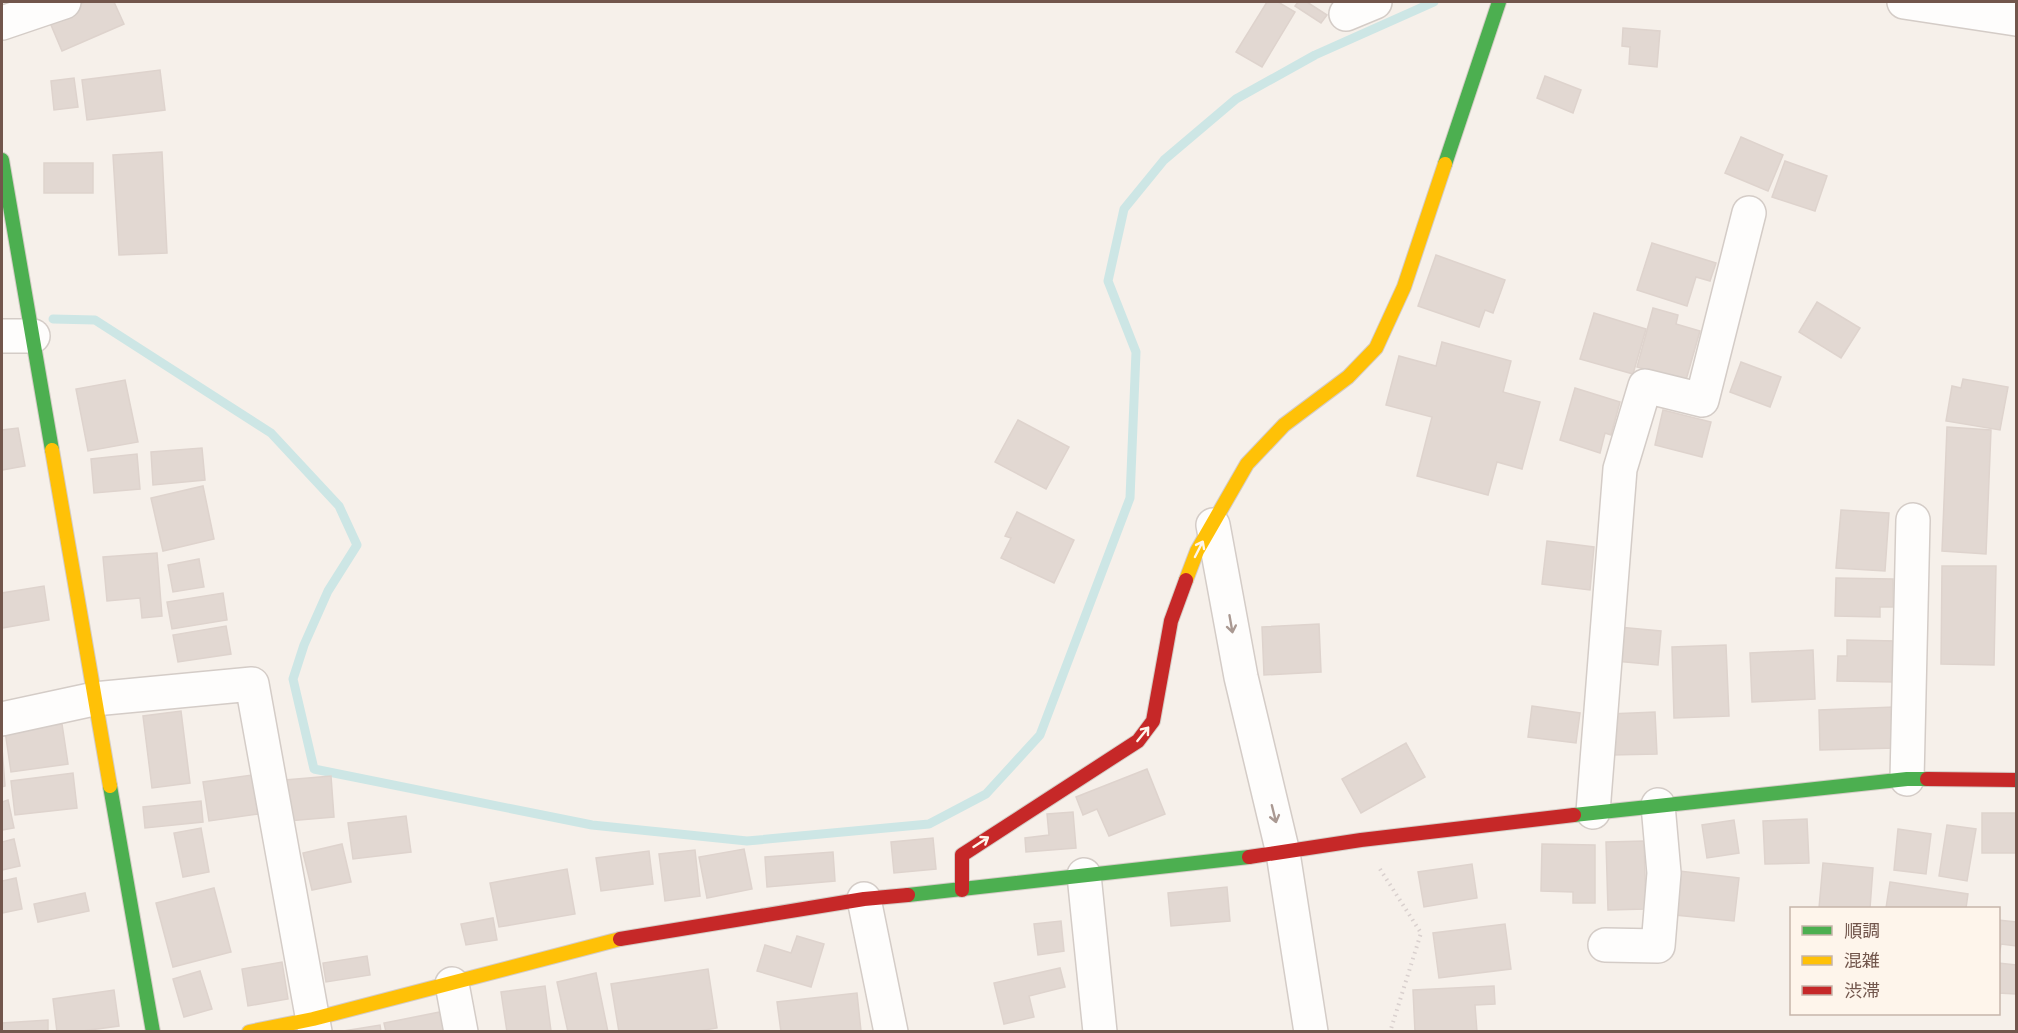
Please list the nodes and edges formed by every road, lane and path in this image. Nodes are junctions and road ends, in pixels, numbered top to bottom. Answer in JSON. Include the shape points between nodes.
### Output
{"nodes":[{"id":1,"x":64,"y":2,"type":"edge"},
{"id":2,"x":1499,"y":2,"type":"edge"},
{"id":3,"x":1904,"y":2,"type":"edge"},
{"id":4,"x":2016,"y":19,"type":"edge"},
{"id":5,"x":2,"y":23,"type":"edge"},
{"id":6,"x":2,"y":160,"type":"edge"},
{"id":7,"x":1749,"y":213,"type":"dead end"},
{"id":8,"x":17,"y":336,"type":"edge"},
{"id":9,"x":1913,"y":520,"type":"dead end"},
{"id":10,"x":1213,"y":525,"type":"junction"},
{"id":11,"x":94,"y":699,"type":"junction"},
{"id":12,"x":2,"y":719,"type":"edge"},
{"id":13,"x":1907,"y":779,"type":"junction"},
{"id":14,"x":2016,"y":780,"type":"edge"},
{"id":15,"x":1658,"y":805,"type":"junction"},
{"id":16,"x":1593,"y":812,"type":"junction"},
{"id":17,"x":1361,"y":840,"type":"junction"},
{"id":18,"x":1283,"y":853,"type":"junction"},
{"id":19,"x":1084,"y":875,"type":"junction"},
{"id":20,"x":962,"y":890,"type":"junction"},
{"id":21,"x":864,"y":899,"type":"junction"},
{"id":22,"x":1605,"y":945,"type":"dead end"},
{"id":23,"x":452,"y":984,"type":"junction"},
{"id":24,"x":314,"y":1025,"type":"edge"},
{"id":25,"x":153,"y":1032,"type":"edge"},
{"id":26,"x":249,"y":1032,"type":"edge"},
{"id":27,"x":461,"y":1032,"type":"edge"},
{"id":28,"x":891,"y":1032,"type":"edge"},
{"id":29,"x":1100,"y":1032,"type":"edge"},
{"id":30,"x":1311,"y":1032,"type":"edge"},
{"id":31,"x":1390,"y":1032,"type":"edge"}],
"edges":[{"from":1,"to":5,"type":"street"},
{"from":2,"to":10,"type":"street","via":[[1404,287],[1376,348],[1348,377],[1284,425],[1247,464]]},
{"from":3,"to":4,"type":"street"},
{"from":6,"to":8,"type":"street"},
{"from":7,"to":16,"type":"street","via":[[1702,400],[1645,386],[1620,469]]},
{"from":8,"to":11,"type":"street"},
{"from":9,"to":13,"type":"street"},
{"from":10,"to":18,"type":"street","one_way":true,"via":[[1241,677]]},
{"from":20,"to":10,"type":"street","one_way":true,"via":[[962,855],[1138,741],[1153,721],[1171,621],[1197,551]]},
{"from":11,"to":12,"type":"street"},
{"from":11,"to":24,"type":"street","via":[[252,684]]},
{"from":11,"to":25,"type":"street"},
{"from":13,"to":14,"type":"street"},
{"from":13,"to":15,"type":"street"},
{"from":15,"to":16,"type":"street"},
{"from":15,"to":22,"type":"street","via":[[1664,873],[1658,946]]},
{"from":16,"to":17,"type":"street"},
{"from":17,"to":18,"type":"street"},
{"from":17,"to":31,"type":"path","via":[[1421,933]]},
{"from":18,"to":19,"type":"street"},
{"from":18,"to":30,"type":"street"},
{"from":19,"to":20,"type":"street"},
{"from":19,"to":29,"type":"street"},
{"from":20,"to":21,"type":"street"},
{"from":21,"to":23,"type":"street","via":[[630,936]]},
{"from":21,"to":28,"type":"street"},
{"from":23,"to":24,"type":"street"},
{"from":23,"to":27,"type":"street"},
{"from":24,"to":26,"type":"street"}]}
